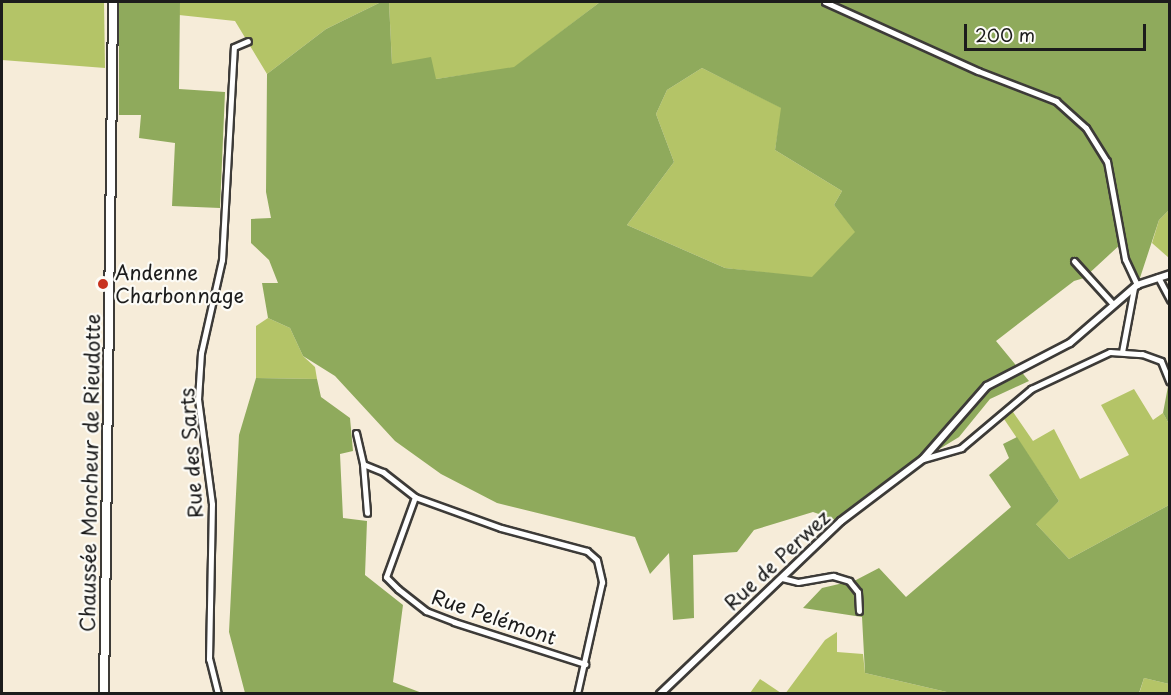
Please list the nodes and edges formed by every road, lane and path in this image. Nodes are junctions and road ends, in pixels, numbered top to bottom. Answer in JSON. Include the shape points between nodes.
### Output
{"nodes":[{"id":1,"x":113,"y":2,"type":"edge"},
{"id":2,"x":825,"y":2,"type":"edge"},
{"id":3,"x":248,"y":41,"type":"dead end"},
{"id":4,"x":1074,"y":261,"type":"dead end"},
{"id":5,"x":1170,"y":274,"type":"edge"},
{"id":6,"x":1158,"y":277,"type":"junction"},
{"id":7,"x":1136,"y":286,"type":"junction"},
{"id":8,"x":1170,"y":300,"type":"edge"},
{"id":9,"x":1113,"y":304,"type":"junction"},
{"id":10,"x":1122,"y":352,"type":"junction"},
{"id":11,"x":1169,"y":381,"type":"edge"},
{"id":12,"x":356,"y":433,"type":"dead end"},
{"id":13,"x":923,"y":459,"type":"junction"},
{"id":14,"x":363,"y":464,"type":"junction"},
{"id":15,"x":416,"y":497,"type":"junction"},
{"id":16,"x":367,"y":513,"type":"dead end"},
{"id":17,"x":782,"y":578,"type":"junction"},
{"id":18,"x":859,"y":611,"type":"dead end"},
{"id":19,"x":585,"y":664,"type":"junction"},
{"id":20,"x":104,"y":693,"type":"edge"},
{"id":21,"x":218,"y":693,"type":"edge"},
{"id":22,"x":577,"y":693,"type":"edge"},
{"id":23,"x":660,"y":693,"type":"edge"}],
"edges":[{"from":1,"to":20,"type":"main road","name":"Chaussée Moncheur de Rieudotte"},
{"from":2,"to":7,"type":"street","via":[[978,71],[1056,101],[1086,128],[1107,161],[1125,259]]},
{"from":3,"to":21,"type":"street","name":"Rue des Sarts","via":[[234,46],[222,260],[201,353],[198,399],[213,504],[209,659]]},
{"from":4,"to":9,"type":"street"},
{"from":5,"to":6,"type":"street","name":"Rue de Perwez"},
{"from":6,"to":7,"type":"street","name":"Rue de Perwez"},
{"from":6,"to":8,"type":"street"},
{"from":7,"to":9,"type":"street","name":"Rue de Perwez"},
{"from":7,"to":10,"type":"street"},
{"from":9,"to":13,"type":"street","name":"Rue de Perwez","via":[[1070,343],[987,386]]},
{"from":10,"to":11,"type":"street","name":"Rue de Perwez","via":[[1161,361]]},
{"from":10,"to":13,"type":"street","name":"Rue de Perwez","via":[[1110,352],[1047,380],[1010,404],[969,443]]},
{"from":12,"to":14,"type":"street"},
{"from":13,"to":17,"type":"street","name":"Rue de Perwez","via":[[841,521]]},
{"from":14,"to":15,"type":"street","via":[[382,472]]},
{"from":14,"to":16,"type":"street"},
{"from":15,"to":19,"type":"street","via":[[501,528],[586,550],[597,560],[602,582]]},
{"from":15,"to":19,"type":"street","name":"Rue Pelémont","via":[[386,577],[398,589],[426,611]]},
{"from":17,"to":18,"type":"street","via":[[798,582],[833,576],[849,581],[858,592]]},
{"from":17,"to":23,"type":"street","name":"Rue de Perwez"},
{"from":19,"to":22,"type":"street"}]}
